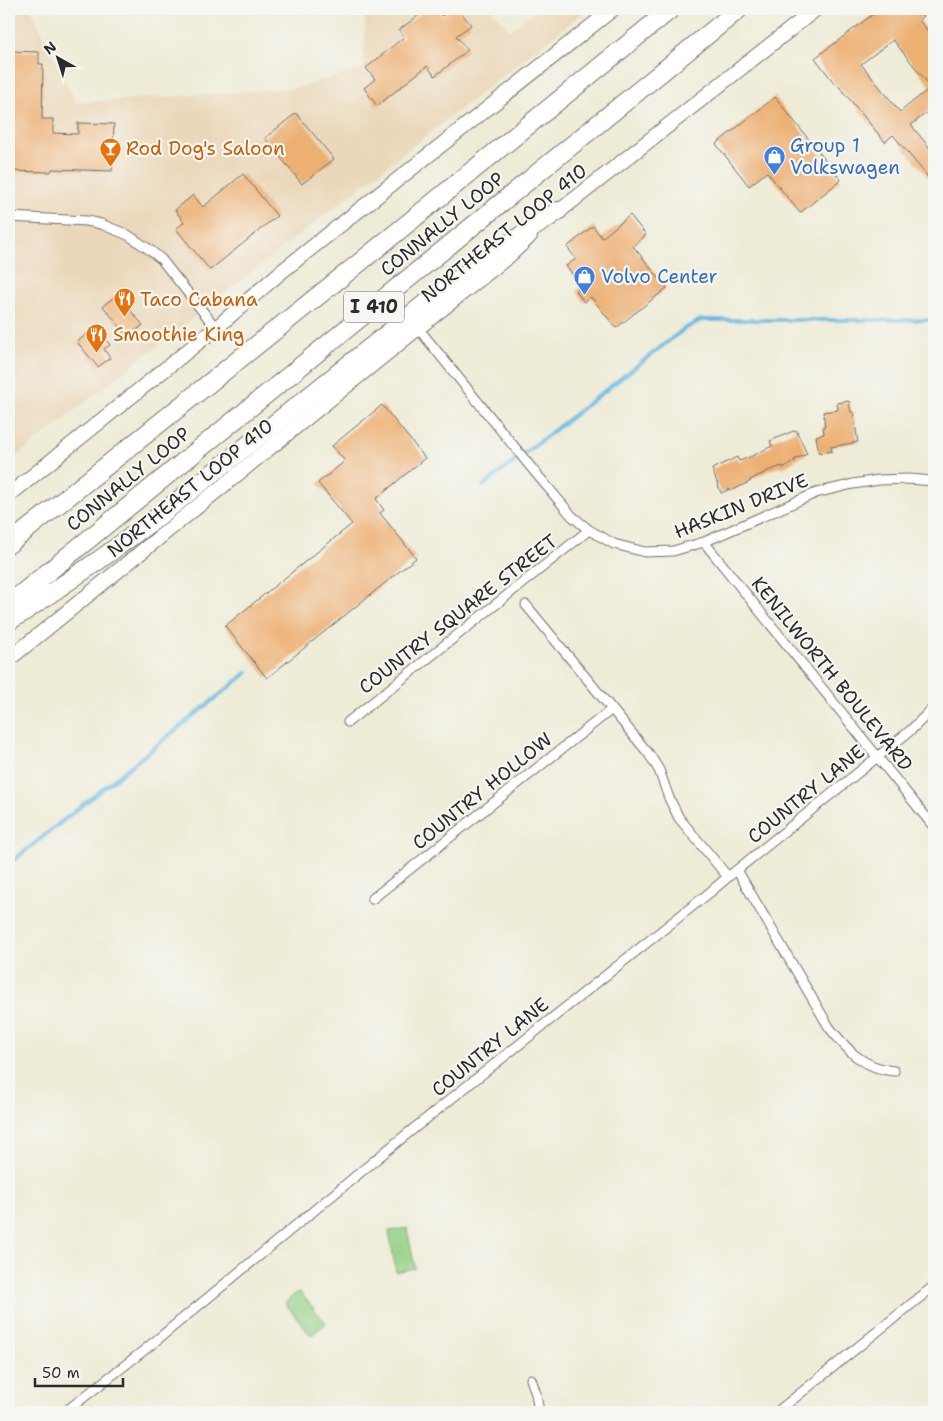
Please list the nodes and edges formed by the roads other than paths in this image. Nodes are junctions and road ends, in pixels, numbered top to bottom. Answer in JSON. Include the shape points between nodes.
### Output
{"nodes":[{"id":1,"x":613,"y":9,"type":"edge"},
{"id":2,"x":671,"y":9,"type":"edge"},
{"id":3,"x":740,"y":9,"type":"edge"},
{"id":4,"x":816,"y":9,"type":"edge"},
{"id":5,"x":558,"y":211,"type":"junction"},
{"id":6,"x":9,"y":217,"type":"edge"},
{"id":7,"x":216,"y":328,"type":"junction"},
{"id":8,"x":418,"y":328,"type":"junction"},
{"id":9,"x":934,"y":481,"type":"edge"},
{"id":10,"x":9,"y":495,"type":"edge"},
{"id":11,"x":589,"y":530,"type":"junction"},
{"id":12,"x":704,"y":542,"type":"junction"},
{"id":13,"x":9,"y":544,"type":"edge"},
{"id":14,"x":9,"y":604,"type":"edge"},
{"id":15,"x":526,"y":605,"type":"dead end"},
{"id":16,"x":9,"y":621,"type":"edge"},
{"id":17,"x":9,"y":659,"type":"edge"},
{"id":18,"x":934,"y":706,"type":"edge"},
{"id":19,"x":612,"y":708,"type":"junction"},
{"id":20,"x":348,"y":722,"type":"dead end"},
{"id":21,"x":878,"y":757,"type":"junction"},
{"id":22,"x":934,"y":826,"type":"edge"},
{"id":23,"x":737,"y":870,"type":"junction"},
{"id":24,"x":728,"y":876,"type":"junction"},
{"id":25,"x":372,"y":899,"type":"dead end"},
{"id":26,"x":894,"y":1071,"type":"dead end"},
{"id":27,"x":934,"y":1286,"type":"edge"},
{"id":28,"x":531,"y":1379,"type":"dead end"},
{"id":29,"x":65,"y":1412,"type":"edge"},
{"id":30,"x":539,"y":1412,"type":"edge"},
{"id":31,"x":777,"y":1412,"type":"edge"}],
"edges":[{"from":1,"to":7,"type":"main road","via":[[281,272]]},
{"from":2,"to":13,"type":"highway","name":"CONNALLY LOOP","number":"I 410"},
{"from":3,"to":14,"type":"highway","name":"CONNALLY LOOP","number":"I 410"},
{"from":4,"to":5,"type":"main road","name":"NORTHEAST LOOP 410"},
{"from":5,"to":8,"type":"main road","name":"NORTHEAST LOOP 410","via":[[510,255]]},
{"from":5,"to":16,"type":"highway","via":[[422,306],[131,537]]},
{"from":6,"to":7,"type":"street","via":[[87,221],[128,234],[161,259]]},
{"from":7,"to":10,"type":"main road"},
{"from":8,"to":11,"type":"street","name":"HASKIN DRIVE","via":[[572,516]]},
{"from":8,"to":17,"type":"main road","name":"NORTHEAST LOOP 410"},
{"from":9,"to":12,"type":"street","name":"HASKIN DRIVE","via":[[880,480],[816,493]]},
{"from":11,"to":12,"type":"street","name":"HASKIN DRIVE","via":[[614,544],[645,552],[673,551]]},
{"from":11,"to":20,"type":"street","name":"COUNTRY SQUARE STREET"},
{"from":12,"to":21,"type":"street","name":"KENILWORTH BOULEVARD"},
{"from":15,"to":19,"type":"street"},
{"from":18,"to":21,"type":"street","name":"COUNTRY LANE"},
{"from":19,"to":24,"type":"street","via":[[659,770],[679,818]]},
{"from":19,"to":25,"type":"street","name":"COUNTRY HOLLOW"},
{"from":21,"to":22,"type":"street","name":"KENILWORTH BOULEVARD"},
{"from":21,"to":23,"type":"street","name":"COUNTRY LANE"},
{"from":23,"to":24,"type":"street","name":"COUNTRY LANE"},
{"from":23,"to":26,"type":"street","via":[[840,1040],[858,1058],[881,1070]]},
{"from":24,"to":29,"type":"street","name":"COUNTRY LANE"},
{"from":27,"to":31,"type":"street"},
{"from":28,"to":30,"type":"street"}]}
